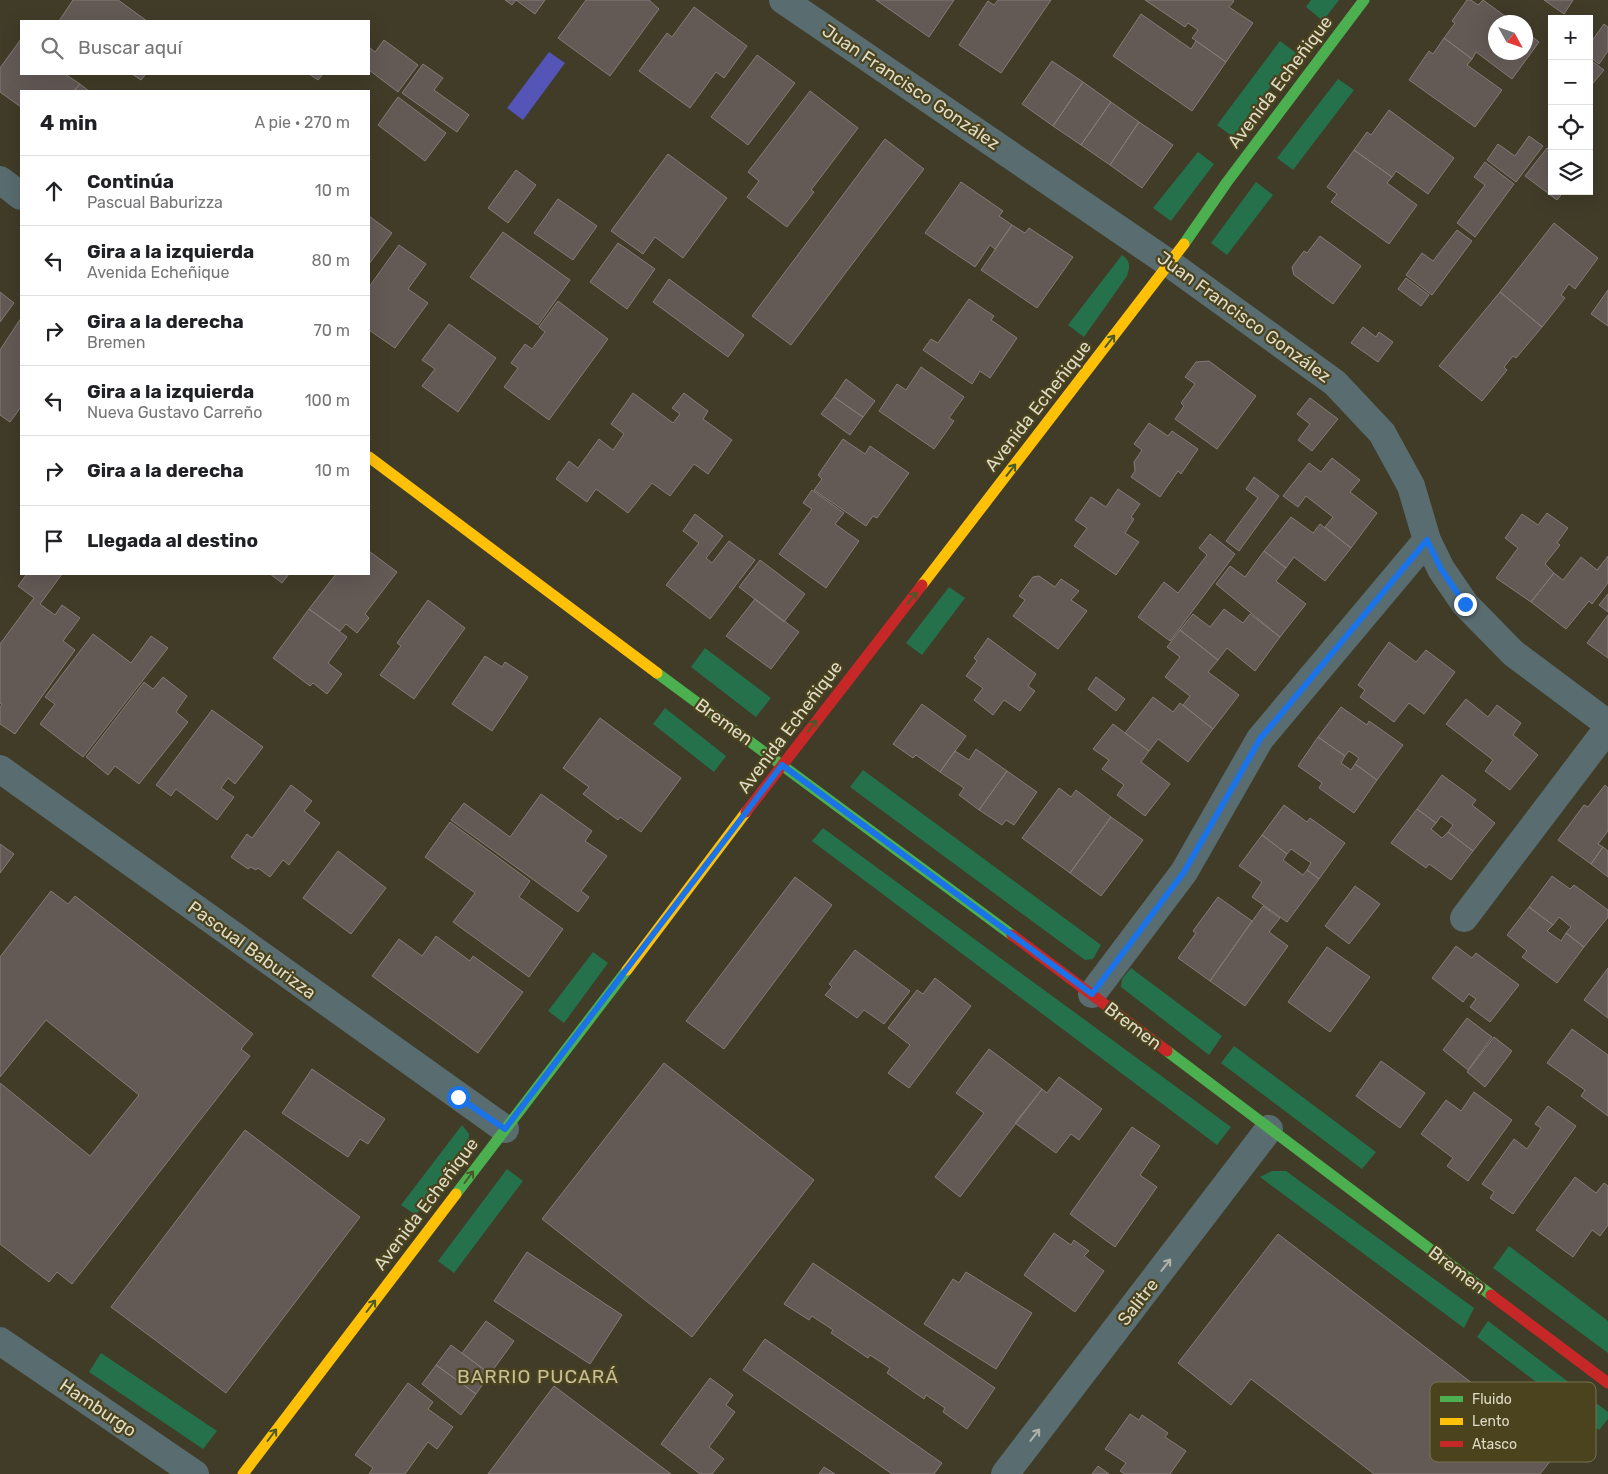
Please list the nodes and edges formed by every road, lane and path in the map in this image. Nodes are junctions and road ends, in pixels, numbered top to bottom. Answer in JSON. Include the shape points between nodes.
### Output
{"nodes":[{"id":1,"x":783,"y":0,"type":"edge"},
{"id":2,"x":1364,"y":0,"type":"edge"},
{"id":3,"x":0,"y":180,"type":"edge"},
{"id":4,"x":20,"y":195,"type":"edge"},
{"id":5,"x":1170,"y":264,"type":"junction"},
{"id":6,"x":370,"y":457,"type":"edge"},
{"id":7,"x":1427,"y":540,"type":"junction"},
{"id":8,"x":1608,"y":724,"type":"edge"},
{"id":9,"x":1608,"y":728,"type":"edge"},
{"id":10,"x":782,"y":765,"type":"junction"},
{"id":11,"x":0,"y":770,"type":"edge"},
{"id":12,"x":1464,"y":918,"type":"dead end"},
{"id":13,"x":1092,"y":994,"type":"junction"},
{"id":14,"x":505,"y":1129,"type":"junction"},
{"id":15,"x":1269,"y":1129,"type":"junction"},
{"id":16,"x":0,"y":1342,"type":"edge"},
{"id":17,"x":1608,"y":1383,"type":"edge"},
{"id":18,"x":195,"y":1474,"type":"edge"},
{"id":19,"x":243,"y":1474,"type":"edge"},
{"id":20,"x":1005,"y":1474,"type":"edge"}],
"edges":[{"from":1,"to":5,"type":"street","name":"Juan Francisco González"},
{"from":2,"to":5,"type":"street","name":"Avenida Echeñique","via":[[1227,182]]},
{"from":3,"to":4,"type":"street"},
{"from":5,"to":7,"type":"street","name":"Juan Francisco González","via":[[1335,383],[1382,433],[1411,486]]},
{"from":10,"to":5,"type":"street","name":"Avenida Echeñique","one_way":true},
{"from":6,"to":10,"type":"street","name":"Bremen"},
{"from":7,"to":8,"type":"street","name":"Juan Francisco González","via":[[1441,569],[1465,604],[1513,653]]},
{"from":7,"to":13,"type":"street","via":[[1260,739],[1184,872]]},
{"from":9,"to":12,"type":"street"},
{"from":10,"to":13,"type":"street","name":"Bremen"},
{"from":10,"to":14,"type":"street","name":"Avenida Echeñique"},
{"from":11,"to":14,"type":"street","name":"Pascual Baburizza"},
{"from":13,"to":15,"type":"street","name":"Bremen"},
{"from":19,"to":14,"type":"street","name":"Avenida Echeñique","one_way":true},
{"from":15,"to":17,"type":"street","name":"Bremen"},
{"from":20,"to":15,"type":"street","name":"Salitre","one_way":true},
{"from":16,"to":18,"type":"street","name":"Hamburgo"}]}
